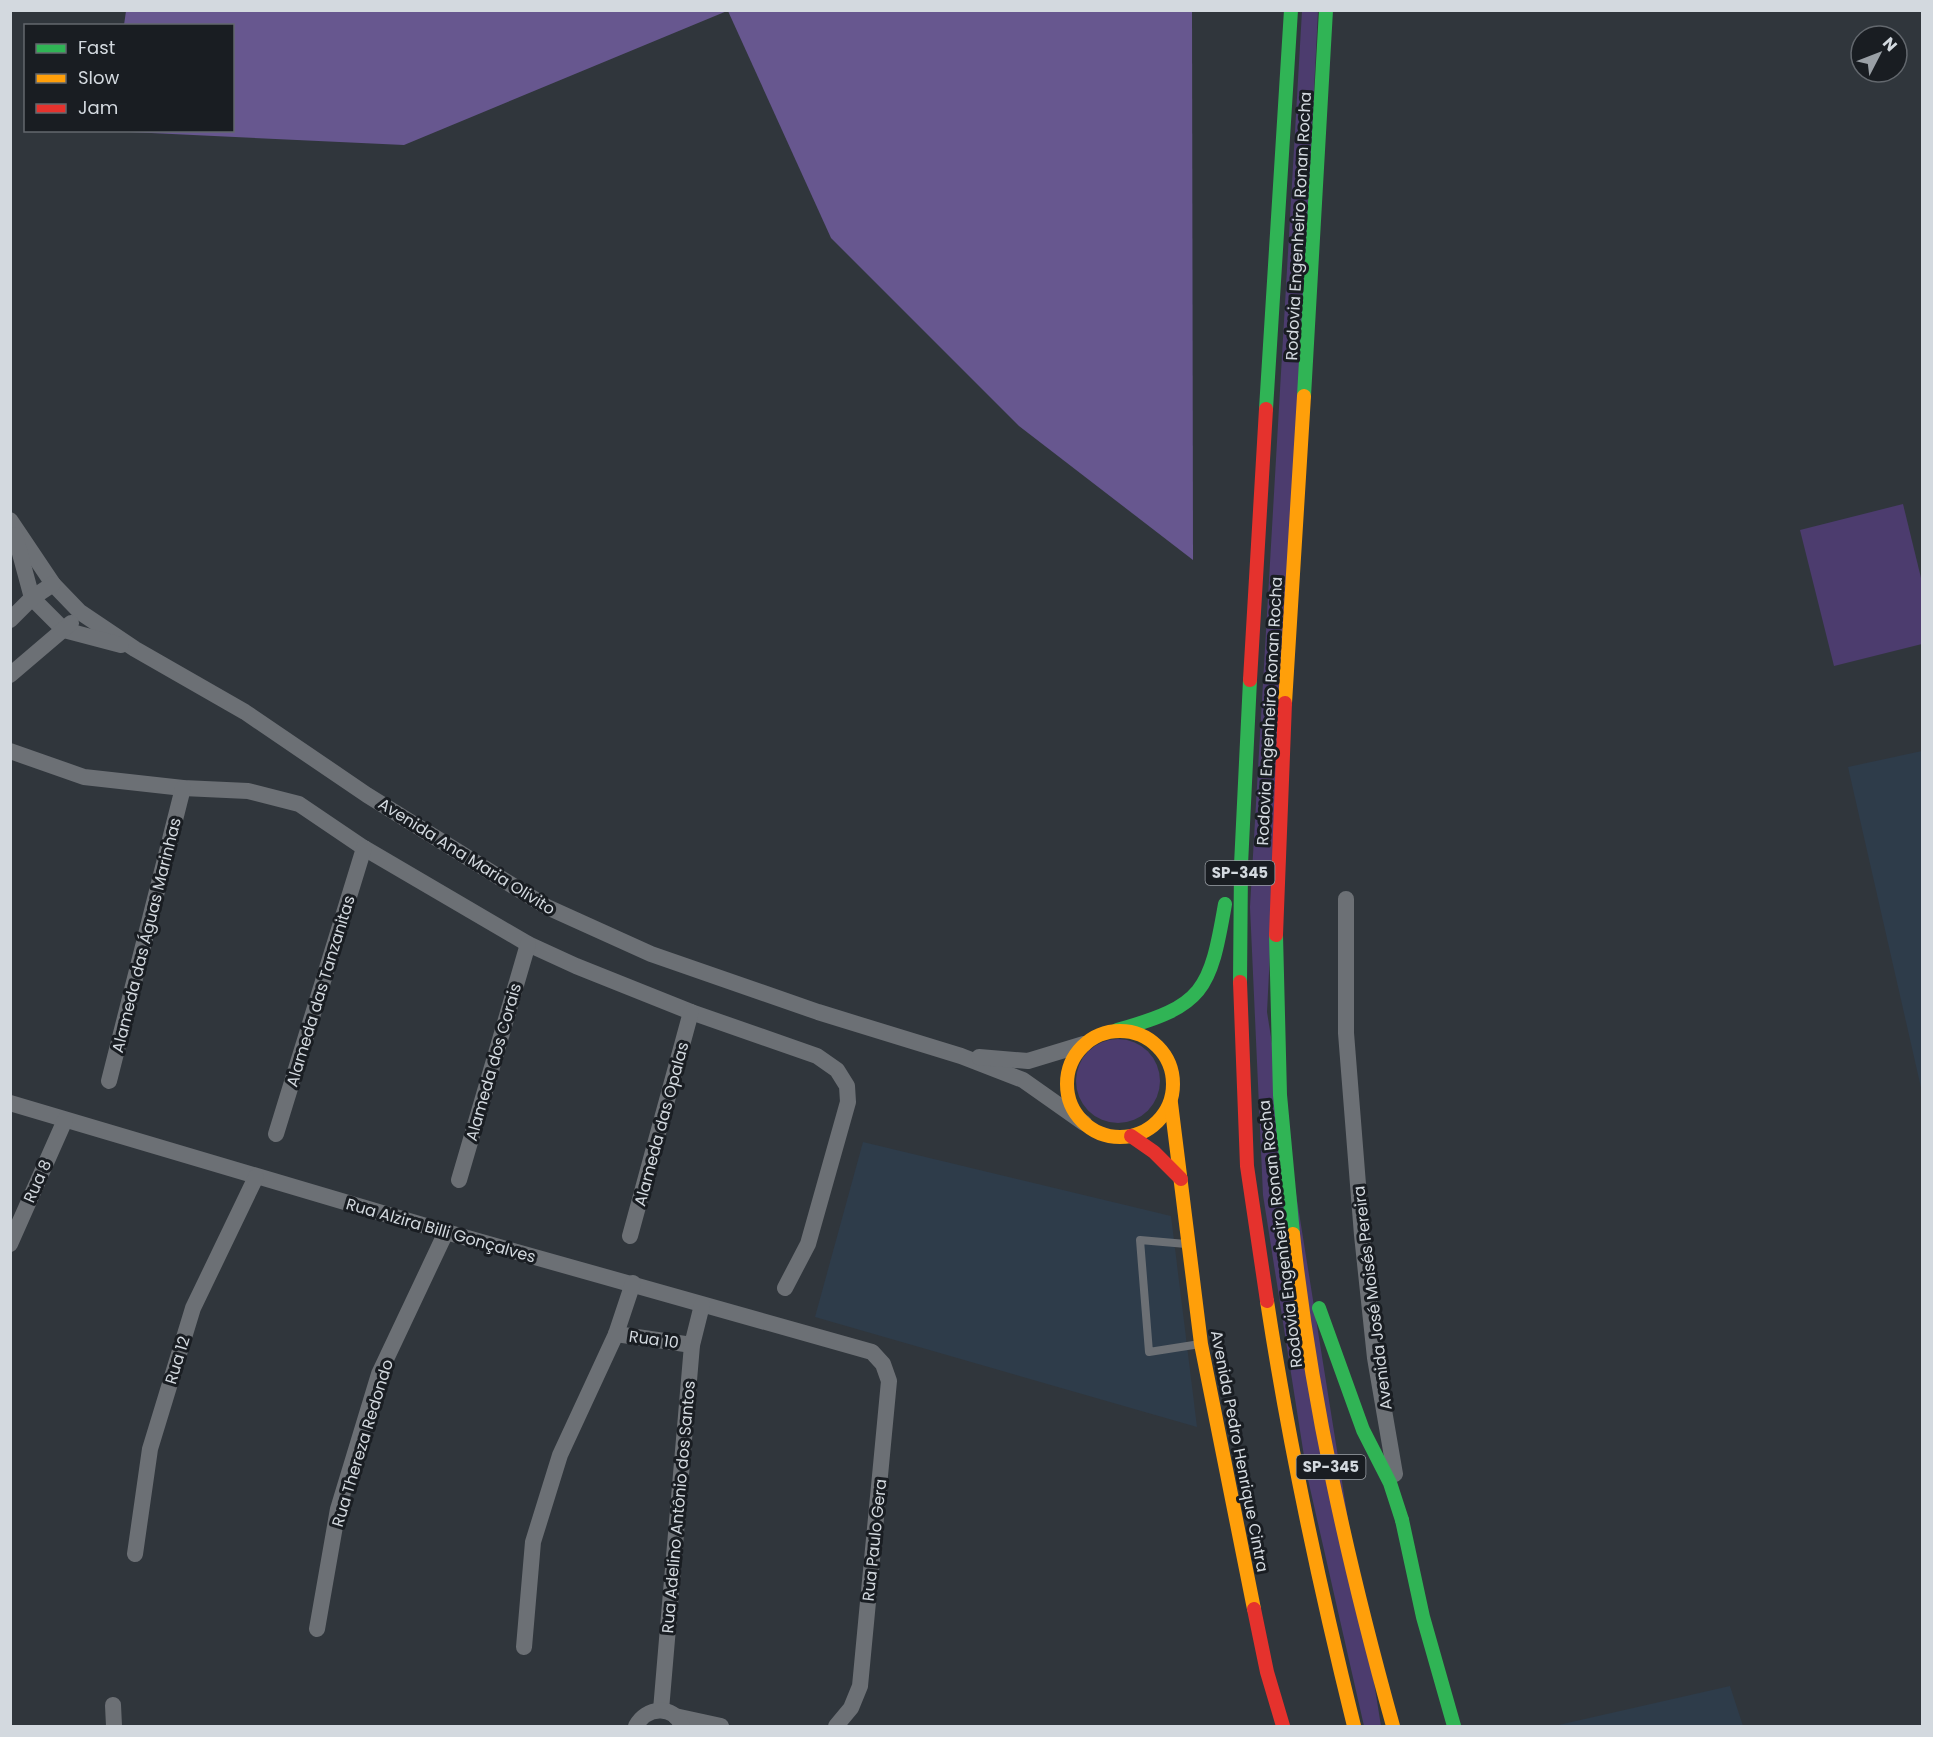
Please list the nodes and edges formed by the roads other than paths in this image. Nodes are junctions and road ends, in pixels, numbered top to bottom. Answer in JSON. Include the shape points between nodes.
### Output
{"nodes":[{"id":1,"x":1282,"y":10,"type":"edge"},
{"id":2,"x":1291,"y":10,"type":"edge"},
{"id":3,"x":1326,"y":10,"type":"edge"},
{"id":4,"x":1334,"y":115,"type":"dead end"},
{"id":5,"x":1285,"y":134,"type":"junction"},
{"id":6,"x":1309,"y":325,"type":"junction"},
{"id":7,"x":11,"y":522,"type":"edge"},
{"id":8,"x":54,"y":584,"type":"junction"},
{"id":9,"x":32,"y":598,"type":"junction"},
{"id":10,"x":80,"y":612,"type":"junction"},
{"id":11,"x":10,"y":620,"type":"edge"},
{"id":12,"x":64,"y":630,"type":"junction"},
{"id":13,"x":135,"y":649,"type":"junction"},
{"id":14,"x":10,"y":675,"type":"edge"},
{"id":15,"x":11,"y":754,"type":"edge"},
{"id":16,"x":183,"y":788,"type":"junction"},
{"id":17,"x":1244,"y":792,"type":"junction"},
{"id":18,"x":364,"y":848,"type":"junction"},
{"id":19,"x":1346,"y":899,"type":"dead end"},
{"id":20,"x":528,"y":944,"type":"junction"},
{"id":21,"x":691,"y":1012,"type":"junction"},
{"id":22,"x":1117,"y":1030,"type":"junction"},
{"id":23,"x":1084,"y":1044,"type":"junction"},
{"id":24,"x":961,"y":1056,"type":"junction"},
{"id":25,"x":109,"y":1081,"type":"dead end"},
{"id":26,"x":10,"y":1103,"type":"edge"},
{"id":27,"x":1171,"y":1103,"type":"junction"},
{"id":28,"x":65,"y":1120,"type":"junction"},
{"id":29,"x":1084,"y":1123,"type":"junction"},
{"id":30,"x":276,"y":1134,"type":"dead end"},
{"id":31,"x":1131,"y":1136,"type":"junction"},
{"id":32,"x":256,"y":1177,"type":"junction"},
{"id":33,"x":1181,"y":1179,"type":"junction"},
{"id":34,"x":459,"y":1180,"type":"dead end"},
{"id":35,"x":1290,"y":1204,"type":"junction"},
{"id":36,"x":446,"y":1232,"type":"junction"},
{"id":37,"x":630,"y":1236,"type":"dead end"},
{"id":38,"x":10,"y":1244,"type":"edge"},
{"id":39,"x":1189,"y":1244,"type":"junction"},
{"id":40,"x":633,"y":1283,"type":"junction"},
{"id":41,"x":785,"y":1288,"type":"dead end"},
{"id":42,"x":702,"y":1305,"type":"junction"},
{"id":43,"x":616,"y":1334,"type":"junction"},
{"id":44,"x":1201,"y":1344,"type":"junction"},
{"id":45,"x":692,"y":1345,"type":"junction"},
{"id":46,"x":872,"y":1352,"type":"joint"},
{"id":47,"x":1402,"y":1520,"type":"junction"},
{"id":48,"x":135,"y":1554,"type":"dead end"},
{"id":49,"x":318,"y":1629,"type":"dead end"},
{"id":50,"x":524,"y":1647,"type":"dead end"},
{"id":51,"x":113,"y":1705,"type":"dead end"},
{"id":52,"x":673,"y":1718,"type":"edge"},
{"id":53,"x":114,"y":1726,"type":"edge"},
{"id":54,"x":636,"y":1726,"type":"edge"},
{"id":55,"x":721,"y":1726,"type":"edge"},
{"id":56,"x":836,"y":1726,"type":"edge"},
{"id":57,"x":1283,"y":1726,"type":"edge"},
{"id":58,"x":1354,"y":1726,"type":"edge"},
{"id":59,"x":1393,"y":1726,"type":"edge"},
{"id":60,"x":1454,"y":1726,"type":"edge"}],
"edges":[{"from":1,"to":5,"type":"main road"},
{"from":2,"to":5,"type":"main road","name":"Rodovia Engenheiro Ronan Rocha","number":"SP-345"},
{"from":3,"to":6,"type":"main road","name":"Rodovia Engenheiro Ronan Rocha","number":"SP-345"},
{"from":4,"to":6,"type":"main road"},
{"from":5,"to":17,"type":"main road","name":"Rodovia Engenheiro Ronan Rocha","number":"SP-345"},
{"from":6,"to":35,"type":"main road","name":"Rodovia Engenheiro Ronan Rocha","number":"SP-345","via":[[1279,794],[1277,1001]]},
{"from":7,"to":8,"type":"street","name":"Avenida Ana Maria Olivito"},
{"from":7,"to":9,"type":"street","name":"Avenida Ana Maria Olivito"},
{"from":8,"to":9,"type":"street"},
{"from":8,"to":10,"type":"street","name":"Avenida Ana Maria Olivito"},
{"from":9,"to":11,"type":"street"},
{"from":9,"to":12,"type":"street"},
{"from":10,"to":12,"type":"street"},
{"from":10,"to":13,"type":"street","name":"Avenida Ana Maria Olivito"},
{"from":12,"to":13,"type":"street","name":"Avenida Ana Maria Olivito"},
{"from":12,"to":14,"type":"street"},
{"from":13,"to":24,"type":"street","name":"Avenida Ana Maria Olivito","via":[[244,711],[367,795],[547,907],[651,954]]},
{"from":15,"to":16,"type":"street","via":[[84,777]]},
{"from":16,"to":18,"type":"street","via":[[248,791],[298,804]]},
{"from":16,"to":25,"type":"street","name":"Alameda das Águas Marinhas"},
{"from":17,"to":22,"type":"main road","via":[[1211,975],[1195,997],[1173,1014]]},
{"from":17,"to":58,"type":"main road","name":"Rodovia Engenheiro Ronan Rocha","number":"SP-345","via":[[1240,987],[1247,1166],[1296,1479]]},
{"from":18,"to":20,"type":"street"},
{"from":18,"to":30,"type":"street","name":"Alameda das Tanzanitas"},
{"from":19,"to":47,"type":"street","name":"Avenida José Moisés Pereira","via":[[1346,1033],[1362,1235],[1375,1358]]},
{"from":20,"to":21,"type":"street"},
{"from":20,"to":34,"type":"street","name":"Alameda dos Corais"},
{"from":21,"to":37,"type":"street","name":"Alameda das Opalas"},
{"from":21,"to":41,"type":"street","via":[[817,1056],[837,1070],[847,1086],[848,1102],[808,1244]]},
{"from":22,"to":23,"type":"main road","via":[[1099,1034]]},
{"from":22,"to":27,"type":"main road","via":[[1135,1032],[1164,1052],[1172,1068]]},
{"from":23,"to":24,"type":"street","name":"Avenida Ana Maria Olivito","via":[[1028,1061]]},
{"from":23,"to":29,"type":"main road","via":[[1073,1058],[1067,1092]]},
{"from":24,"to":29,"type":"street","name":"Avenida Ana Maria Olivito","via":[[1023,1080]]},
{"from":26,"to":28,"type":"street","name":"Rua Alzira Billi Gonçalves"},
{"from":27,"to":31,"type":"main road","via":[[1148,1130]]},
{"from":27,"to":33,"type":"main road","name":"Avenida Pedro Henrique Cintra"},
{"from":28,"to":32,"type":"street","name":"Rua Alzira Billi Gonçalves"},
{"from":28,"to":38,"type":"street","name":"Rua 8"},
{"from":29,"to":31,"type":"main road","via":[[1114,1137]]},
{"from":31,"to":33,"type":"main road"},
{"from":32,"to":36,"type":"street","name":"Rua Alzira Billi Gonçalves"},
{"from":32,"to":48,"type":"street","name":"Rua 12","via":[[193,1308],[150,1449]]},
{"from":33,"to":39,"type":"main road","name":"Avenida Pedro Henrique Cintra"},
{"from":35,"to":47,"type":"main road","via":[[1330,1344]]},
{"from":35,"to":59,"type":"main road","name":"Rodovia Engenheiro Ronan Rocha","number":"SP-345","via":[[1315,1388],[1353,1571]]},
{"from":36,"to":40,"type":"street","name":"Rua Alzira Billi Gonçalves"},
{"from":36,"to":49,"type":"street","name":"Rua Thereza Redondo","via":[[379,1374],[338,1509]]},
{"from":39,"to":44,"type":"main road","name":"Avenida Pedro Henrique Cintra"},
{"from":39,"to":44,"type":"lane","via":[[1140,1240],[1149,1352]]},
{"from":40,"to":42,"type":"street","name":"Rua Alzira Billi Gonçalves"},
{"from":40,"to":43,"type":"street"},
{"from":42,"to":45,"type":"street","name":"Rua Adelino Antônio dos Santos"},
{"from":42,"to":46,"type":"street","name":"Rua Alzira Billi Gonçalves"},
{"from":43,"to":45,"type":"street","name":"Rua 10"},
{"from":43,"to":50,"type":"street","via":[[560,1455],[533,1542]]},
{"from":44,"to":57,"type":"main road","name":"Avenida Pedro Henrique Cintra","via":[[1267,1672]]},
{"from":45,"to":52,"type":"street","name":"Rua Adelino Antônio dos Santos"},
{"from":46,"to":56,"type":"street","name":"Rua Paulo Gera","via":[[883,1364],[889,1381],[860,1686],[851,1708]]},
{"from":47,"to":60,"type":"main road","name":"Avenida José Moisés Pereira"},
{"from":51,"to":53,"type":"street"},
{"from":52,"to":54,"type":"street","via":[[646,1714]]},
{"from":52,"to":55,"type":"street"}]}
